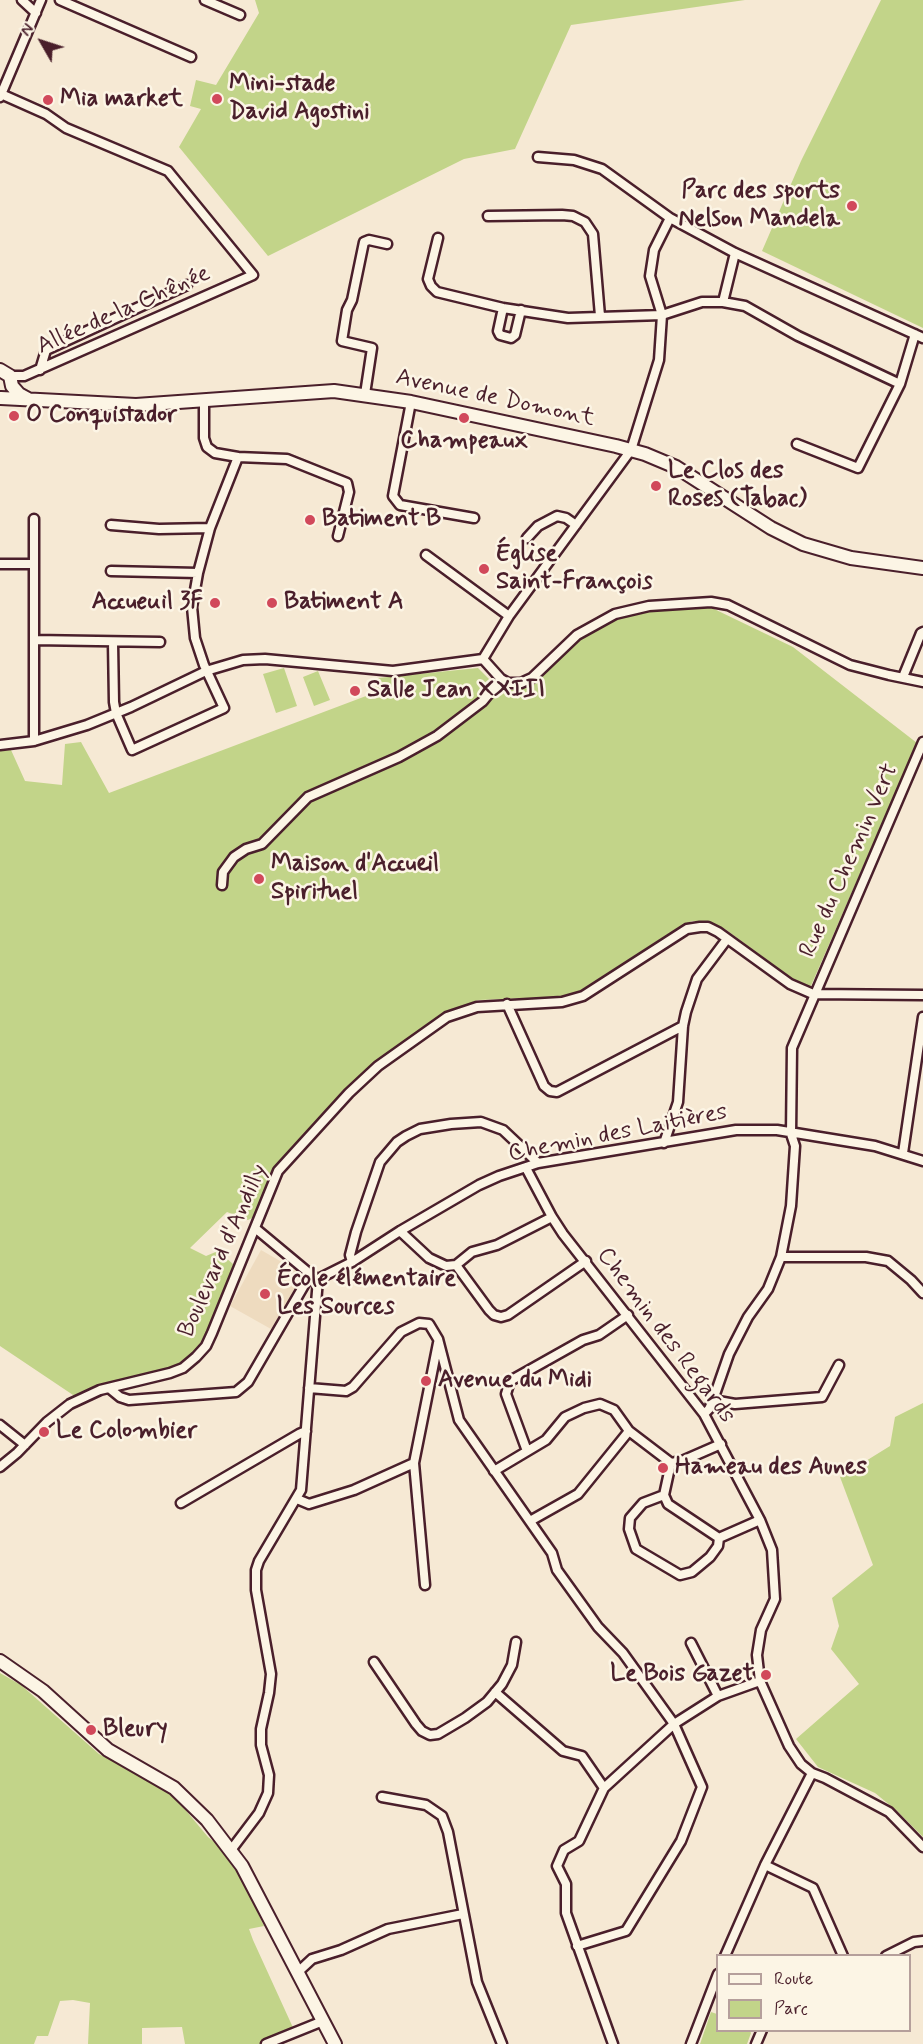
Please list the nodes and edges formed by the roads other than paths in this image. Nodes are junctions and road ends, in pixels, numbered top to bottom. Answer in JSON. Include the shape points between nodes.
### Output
{"nodes":[{"id":1,"x":22,"y":0,"type":"edge"},
{"id":2,"x":41,"y":0,"type":"edge"},
{"id":3,"x":60,"y":0,"type":"edge"},
{"id":4,"x":205,"y":0,"type":"edge"},
{"id":5,"x":36,"y":13,"type":"junction"},
{"id":6,"x":240,"y":15,"type":"dead end"},
{"id":7,"x":191,"y":57,"type":"dead end"},
{"id":8,"x":1,"y":95,"type":"edge"},
{"id":9,"x":538,"y":157,"type":"dead end"},
{"id":10,"x":488,"y":216,"type":"dead end"},
{"id":11,"x":670,"y":218,"type":"junction"},
{"id":12,"x":438,"y":238,"type":"dead end"},
{"id":13,"x":387,"y":244,"type":"dead end"},
{"id":14,"x":735,"y":253,"type":"junction"},
{"id":15,"x":187,"y":285,"type":"dead end"},
{"id":16,"x":723,"y":302,"type":"junction"},
{"id":17,"x":503,"y":308,"type":"junction"},
{"id":18,"x":520,"y":310,"type":"junction"},
{"id":19,"x":662,"y":315,"type":"junction"},
{"id":20,"x":600,"y":316,"type":"junction"},
{"id":21,"x":919,"y":336,"type":"edge"},
{"id":22,"x":40,"y":370,"type":"junction"},
{"id":23,"x":11,"y":379,"type":"edge"},
{"id":24,"x":900,"y":384,"type":"junction"},
{"id":25,"x":365,"y":394,"type":"junction"},
{"id":26,"x":1,"y":398,"type":"edge"},
{"id":27,"x":31,"y":400,"type":"junction"},
{"id":28,"x":204,"y":400,"type":"junction"},
{"id":29,"x":411,"y":402,"type":"junction"},
{"id":30,"x":797,"y":444,"type":"dead end"},
{"id":31,"x":631,"y":450,"type":"junction"},
{"id":32,"x":238,"y":457,"type":"junction"},
{"id":33,"x":474,"y":518,"type":"dead end"},
{"id":34,"x":34,"y":519,"type":"dead end"},
{"id":35,"x":111,"y":525,"type":"dead end"},
{"id":36,"x":576,"y":525,"type":"junction"},
{"id":37,"x":210,"y":528,"type":"junction"},
{"id":38,"x":338,"y":536,"type":"dead end"},
{"id":39,"x":527,"y":538,"type":"dead end"},
{"id":40,"x":426,"y":555,"type":"dead end"},
{"id":41,"x":0,"y":564,"type":"edge"},
{"id":42,"x":34,"y":564,"type":"junction"},
{"id":43,"x":923,"y":568,"type":"edge"},
{"id":44,"x":111,"y":571,"type":"dead end"},
{"id":45,"x":198,"y":573,"type":"junction"},
{"id":46,"x":509,"y":616,"type":"junction"},
{"id":47,"x":923,"y":632,"type":"edge"},
{"id":48,"x":34,"y":640,"type":"junction"},
{"id":49,"x":160,"y":642,"type":"dead end"},
{"id":50,"x":112,"y":643,"type":"junction"},
{"id":51,"x":483,"y":659,"type":"junction"},
{"id":52,"x":206,"y":672,"type":"junction"},
{"id":53,"x":903,"y":677,"type":"junction"},
{"id":54,"x":501,"y":679,"type":"junction"},
{"id":55,"x":923,"y":681,"type":"edge"},
{"id":56,"x":116,"y":713,"type":"junction"},
{"id":57,"x":34,"y":741,"type":"junction"},
{"id":58,"x":923,"y":742,"type":"edge"},
{"id":59,"x":0,"y":745,"type":"edge"},
{"id":60,"x":222,"y":885,"type":"dead end"},
{"id":61,"x":727,"y":939,"type":"junction"},
{"id":62,"x":813,"y":994,"type":"junction"},
{"id":63,"x":923,"y":995,"type":"edge"},
{"id":64,"x":507,"y":1004,"type":"junction"},
{"id":65,"x":923,"y":1017,"type":"edge"},
{"id":66,"x":683,"y":1026,"type":"junction"},
{"id":67,"x":791,"y":1134,"type":"junction"},
{"id":68,"x":664,"y":1143,"type":"junction"},
{"id":69,"x":903,"y":1154,"type":"junction"},
{"id":70,"x":923,"y":1161,"type":"edge"},
{"id":71,"x":538,"y":1163,"type":"junction"},
{"id":72,"x":526,"y":1168,"type":"junction"},
{"id":73,"x":552,"y":1217,"type":"junction"},
{"id":74,"x":255,"y":1228,"type":"junction"},
{"id":75,"x":400,"y":1231,"type":"junction"},
{"id":76,"x":781,"y":1257,"type":"junction"},
{"id":77,"x":352,"y":1262,"type":"junction"},
{"id":78,"x":586,"y":1262,"type":"junction"},
{"id":79,"x":456,"y":1265,"type":"junction"},
{"id":80,"x":314,"y":1277,"type":"junction"},
{"id":81,"x":923,"y":1293,"type":"edge"},
{"id":82,"x":628,"y":1315,"type":"junction"},
{"id":83,"x":438,"y":1340,"type":"junction"},
{"id":84,"x":839,"y":1365,"type":"dead end"},
{"id":85,"x":109,"y":1388,"type":"junction"},
{"id":86,"x":309,"y":1388,"type":"junction"},
{"id":87,"x":713,"y":1400,"type":"junction"},
{"id":88,"x":704,"y":1414,"type":"junction"},
{"id":89,"x":0,"y":1425,"type":"edge"},
{"id":90,"x":306,"y":1431,"type":"junction"},
{"id":91,"x":629,"y":1431,"type":"junction"},
{"id":92,"x":721,"y":1443,"type":"junction"},
{"id":93,"x":25,"y":1445,"type":"junction"},
{"id":94,"x":527,"y":1451,"type":"junction"},
{"id":95,"x":414,"y":1463,"type":"junction"},
{"id":96,"x":671,"y":1463,"type":"junction"},
{"id":97,"x":0,"y":1467,"type":"edge"},
{"id":98,"x":494,"y":1471,"type":"junction"},
{"id":99,"x":664,"y":1495,"type":"junction"},
{"id":100,"x":297,"y":1499,"type":"junction"},
{"id":101,"x":181,"y":1503,"type":"dead end"},
{"id":102,"x":760,"y":1520,"type":"junction"},
{"id":103,"x":530,"y":1521,"type":"junction"},
{"id":104,"x":719,"y":1538,"type":"junction"},
{"id":105,"x":425,"y":1585,"type":"dead end"},
{"id":106,"x":516,"y":1642,"type":"dead end"},
{"id":107,"x":691,"y":1643,"type":"dead end"},
{"id":108,"x":374,"y":1662,"type":"dead end"},
{"id":109,"x":0,"y":1663,"type":"edge"},
{"id":110,"x":759,"y":1681,"type":"junction"},
{"id":111,"x":495,"y":1692,"type":"junction"},
{"id":112,"x":718,"y":1696,"type":"junction"},
{"id":113,"x":674,"y":1724,"type":"junction"},
{"id":114,"x":108,"y":1750,"type":"junction"},
{"id":115,"x":812,"y":1773,"type":"junction"},
{"id":116,"x":604,"y":1788,"type":"junction"},
{"id":117,"x":382,"y":1797,"type":"dead end"},
{"id":118,"x":227,"y":1845,"type":"junction"},
{"id":119,"x":923,"y":1847,"type":"edge"},
{"id":120,"x":765,"y":1865,"type":"junction"},
{"id":121,"x":463,"y":1914,"type":"junction"},
{"id":122,"x":923,"y":1941,"type":"edge"},
{"id":123,"x":577,"y":1946,"type":"junction"},
{"id":124,"x":726,"y":1954,"type":"edge"},
{"id":125,"x":842,"y":1954,"type":"edge"},
{"id":126,"x":889,"y":1954,"type":"edge"},
{"id":127,"x":298,"y":1972,"type":"junction"},
{"id":128,"x":716,"y":1977,"type":"edge"},
{"id":129,"x":323,"y":2021,"type":"junction"},
{"id":130,"x":266,"y":2044,"type":"edge"},
{"id":131,"x":335,"y":2044,"type":"edge"},
{"id":132,"x":502,"y":2044,"type":"edge"},
{"id":133,"x":613,"y":2044,"type":"edge"},
{"id":134,"x":692,"y":2044,"type":"edge"}],
"edges":[{"from":1,"to":5,"type":"street"},
{"from":2,"to":5,"type":"street"},
{"from":3,"to":7,"type":"street"},
{"from":4,"to":6,"type":"street"},
{"from":5,"to":8,"type":"street"},
{"from":8,"to":22,"type":"street","name":"Allée de la Chênée","via":[[46,114],[66,128],[168,171],[253,275]]},
{"from":9,"to":11,"type":"street","via":[[574,160],[602,169]]},
{"from":10,"to":20,"type":"street","via":[[562,215],[585,222],[593,234]]},
{"from":11,"to":14,"type":"street"},
{"from":11,"to":19,"type":"street","via":[[654,250],[650,276]]},
{"from":12,"to":17,"type":"street","via":[[430,286],[437,292]]},
{"from":13,"to":25,"type":"street","via":[[364,242],[342,341],[372,348]]},
{"from":14,"to":16,"type":"street"},
{"from":14,"to":21,"type":"street"},
{"from":15,"to":22,"type":"street","via":[[46,350]]},
{"from":16,"to":19,"type":"street","via":[[702,302]]},
{"from":16,"to":24,"type":"street","via":[[745,306]]},
{"from":17,"to":18,"type":"street"},
{"from":17,"to":18,"type":"street","via":[[498,331],[511,338]]},
{"from":18,"to":20,"type":"street","via":[[568,318]]},
{"from":19,"to":20,"type":"street"},
{"from":19,"to":31,"type":"street","via":[[659,360]]},
{"from":21,"to":24,"type":"street"},
{"from":22,"to":23,"type":"street","name":"Allée de la Chênée"},
{"from":23,"to":26,"type":"main road","via":[[9,393]]},
{"from":23,"to":27,"type":"main road","via":[[19,394]]},
{"from":24,"to":30,"type":"street","via":[[858,468]]},
{"from":25,"to":28,"type":"main road","name":"Avenue de Domont","via":[[317,391]]},
{"from":25,"to":29,"type":"main road","name":"Avenue de Domont"},
{"from":26,"to":27,"type":"main road","name":"Avenue de Domont"},
{"from":27,"to":28,"type":"main road","name":"Avenue de Domont","via":[[136,405]]},
{"from":28,"to":32,"type":"street","via":[[207,447],[215,453]]},
{"from":29,"to":31,"type":"main road","name":"Avenue de Domont"},
{"from":29,"to":33,"type":"street","via":[[393,496],[400,505]]},
{"from":31,"to":36,"type":"street"},
{"from":31,"to":43,"type":"main road","name":"Avenue de Domont","via":[[676,467],[803,544],[851,558]]},
{"from":32,"to":37,"type":"street"},
{"from":32,"to":38,"type":"street","via":[[287,459],[347,483],[349,492]]},
{"from":34,"to":42,"type":"street"},
{"from":35,"to":37,"type":"street"},
{"from":36,"to":39,"type":"street","via":[[557,516],[538,526]]},
{"from":36,"to":46,"type":"street"},
{"from":37,"to":45,"type":"street"},
{"from":40,"to":46,"type":"street"},
{"from":41,"to":42,"type":"street"},
{"from":42,"to":48,"type":"street"},
{"from":44,"to":45,"type":"street"},
{"from":45,"to":52,"type":"street","via":[[192,607],[195,638]]},
{"from":46,"to":51,"type":"street"},
{"from":47,"to":53,"type":"street"},
{"from":48,"to":50,"type":"street"},
{"from":48,"to":57,"type":"street"},
{"from":49,"to":50,"type":"street"},
{"from":50,"to":56,"type":"street"},
{"from":51,"to":52,"type":"street","via":[[393,671],[254,659]]},
{"from":51,"to":54,"type":"street"},
{"from":52,"to":56,"type":"street"},
{"from":52,"to":56,"type":"street","via":[[224,708],[132,750]]},
{"from":53,"to":54,"type":"street","via":[[850,665],[728,605],[711,602],[649,606],[615,614],[577,635],[526,681],[508,683]]},
{"from":53,"to":55,"type":"street"},
{"from":54,"to":60,"type":"street","via":[[483,701],[437,736],[308,797],[261,844],[234,857],[223,872]]},
{"from":56,"to":57,"type":"street"},
{"from":57,"to":59,"type":"street"},
{"from":58,"to":62,"type":"street","name":"Rue du Chemin Vert"},
{"from":61,"to":62,"type":"street","name":"Boulevard d'Andilly","via":[[790,984]]},
{"from":61,"to":64,"type":"street","name":"Boulevard d'Andilly","via":[[708,927],[687,929],[583,996],[562,1002]]},
{"from":61,"to":66,"type":"street","via":[[697,980]]},
{"from":62,"to":63,"type":"street","name":"Boulevard d'Andilly"},
{"from":62,"to":67,"type":"street","name":"Rue du Chemin Vert","via":[[792,1048]]},
{"from":64,"to":66,"type":"street","via":[[539,1078],[550,1091],[558,1092]]},
{"from":64,"to":74,"type":"street","name":"Boulevard d'Andilly","via":[[477,1006],[447,1017],[378,1066],[278,1171]]},
{"from":65,"to":69,"type":"street"},
{"from":66,"to":68,"type":"street","via":[[678,1102]]},
{"from":67,"to":68,"type":"street","name":"Chemin des Laitières","via":[[735,1130]]},
{"from":67,"to":69,"type":"street","name":"Chemin des Laitières"},
{"from":67,"to":76,"type":"street","name":"Rue du Chemin Vert","via":[[795,1146],[791,1206]]},
{"from":68,"to":71,"type":"street","name":"Chemin des Laitières"},
{"from":69,"to":70,"type":"street","name":"Chemin des Laitières"},
{"from":71,"to":72,"type":"street","name":"Chemin des Laitières"},
{"from":71,"to":77,"type":"street","via":[[503,1130],[481,1122],[420,1129],[397,1142],[380,1162],[356,1232]]},
{"from":72,"to":73,"type":"street","name":"Chemin des Regards"},
{"from":72,"to":75,"type":"street","name":"Chemin des Laitières","via":[[479,1185]]},
{"from":73,"to":78,"type":"street","name":"Chemin des Regards"},
{"from":73,"to":79,"type":"street","via":[[497,1245],[472,1252]]},
{"from":74,"to":80,"type":"street"},
{"from":74,"to":85,"type":"street","name":"Boulevard d'Andilly","via":[[212,1333],[196,1358],[170,1373]]},
{"from":75,"to":77,"type":"street","name":"Chemin des Laitières"},
{"from":75,"to":79,"type":"street","via":[[429,1258],[446,1266]]},
{"from":76,"to":81,"type":"street","via":[[866,1257],[888,1261]]},
{"from":76,"to":87,"type":"street","name":"Rue du Chemin Vert","via":[[768,1288],[729,1354]]},
{"from":77,"to":80,"type":"street","name":"Chemin des Laitières"},
{"from":78,"to":79,"type":"street","via":[[501,1317],[494,1315]]},
{"from":78,"to":82,"type":"street","name":"Chemin des Regards"},
{"from":80,"to":85,"type":"street","via":[[248,1382],[236,1392],[129,1400]]},
{"from":80,"to":86,"type":"street"},
{"from":82,"to":88,"type":"street","name":"Chemin des Regards"},
{"from":82,"to":94,"type":"street","via":[[600,1335],[583,1340],[510,1381],[506,1394]]},
{"from":83,"to":86,"type":"street","via":[[429,1324],[419,1323],[401,1332],[353,1388]]},
{"from":83,"to":95,"type":"street"},
{"from":83,"to":98,"type":"street","via":[[459,1420]]},
{"from":84,"to":87,"type":"street","via":[[822,1397],[735,1404]]},
{"from":85,"to":93,"type":"street","name":"Boulevard d'Andilly","via":[[70,1404]]},
{"from":86,"to":90,"type":"street"},
{"from":87,"to":88,"type":"street","name":"Rue du Chemin Vert"},
{"from":88,"to":92,"type":"street","name":"Chemin des Regards"},
{"from":89,"to":93,"type":"street"},
{"from":90,"to":100,"type":"street"},
{"from":90,"to":101,"type":"street"},
{"from":91,"to":94,"type":"street","via":[[614,1410],[600,1404],[565,1417],[546,1440]]},
{"from":91,"to":96,"type":"street"},
{"from":91,"to":103,"type":"street","via":[[578,1494]]},
{"from":92,"to":96,"type":"street"},
{"from":92,"to":102,"type":"street","name":"Chemin des Regards"},
{"from":93,"to":97,"type":"street","name":"Boulevard d'Andilly"},
{"from":94,"to":98,"type":"street"},
{"from":95,"to":100,"type":"street","via":[[354,1490],[309,1504]]},
{"from":95,"to":105,"type":"street"},
{"from":96,"to":99,"type":"street"},
{"from":98,"to":103,"type":"street"},
{"from":99,"to":104,"type":"street","via":[[668,1504]]},
{"from":99,"to":104,"type":"street","via":[[643,1503],[630,1518],[628,1529],[636,1549],[680,1575],[692,1572],[710,1557]]},
{"from":100,"to":118,"type":"street","via":[[256,1570],[271,1674],[260,1737],[269,1783],[259,1813]]},
{"from":102,"to":104,"type":"street"},
{"from":102,"to":110,"type":"street","name":"Chemin des Regards","via":[[772,1550],[775,1599],[761,1630],[757,1655]]},
{"from":103,"to":113,"type":"street","via":[[552,1553],[557,1570]]},
{"from":106,"to":111,"type":"street","via":[[512,1665]]},
{"from":107,"to":112,"type":"street"},
{"from":108,"to":111,"type":"street","via":[[416,1724],[430,1735],[465,1718]]},
{"from":109,"to":114,"type":"main road"},
{"from":109,"to":114,"type":"main road","via":[[53,1699]]},
{"from":110,"to":112,"type":"street"},
{"from":110,"to":115,"type":"street","name":"Chemin des Regards","via":[[789,1746]]},
{"from":111,"to":116,"type":"street","via":[[563,1751],[582,1756]]},
{"from":112,"to":113,"type":"street"},
{"from":113,"to":116,"type":"street"},
{"from":113,"to":123,"type":"street","via":[[702,1787],[681,1841],[626,1931]]},
{"from":114,"to":118,"type":"main road","via":[[182,1796]]},
{"from":115,"to":119,"type":"street","name":"Chemin des Regards","via":[[889,1812]]},
{"from":115,"to":120,"type":"street"},
{"from":116,"to":123,"type":"street","via":[[579,1841],[564,1850],[557,1866],[566,1884],[566,1913]]},
{"from":117,"to":121,"type":"street","via":[[426,1805],[442,1816]]},
{"from":118,"to":127,"type":"main road","via":[[246,1872]]},
{"from":120,"to":124,"type":"street"},
{"from":120,"to":125,"type":"street","via":[[813,1888]]},
{"from":121,"to":127,"type":"street","via":[[388,1929],[312,1959]]},
{"from":121,"to":132,"type":"street","via":[[477,1982]]},
{"from":122,"to":126,"type":"street"},
{"from":123,"to":133,"type":"street"},
{"from":127,"to":129,"type":"main road"},
{"from":128,"to":134,"type":"street"},
{"from":129,"to":130,"type":"street"},
{"from":129,"to":131,"type":"main road"}]}
